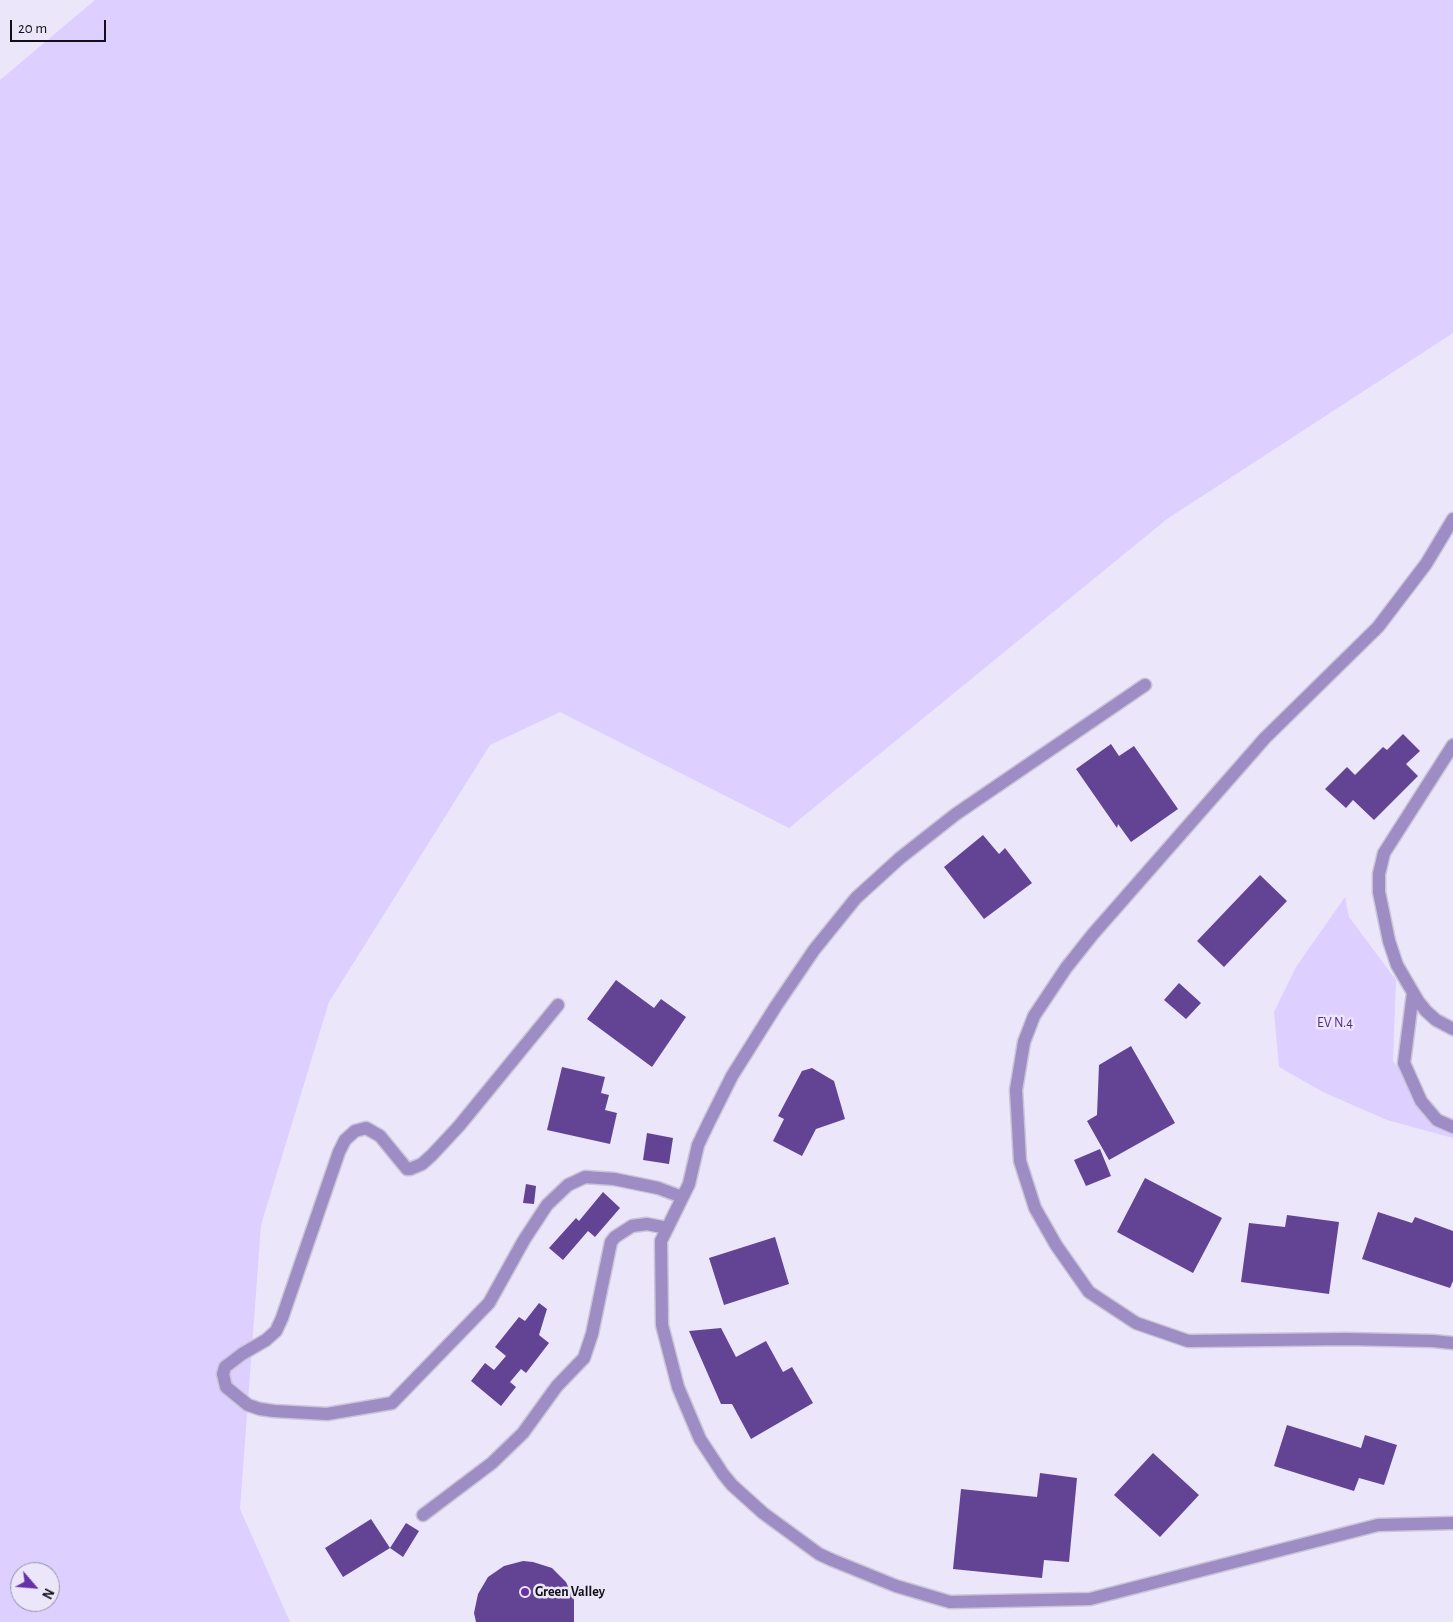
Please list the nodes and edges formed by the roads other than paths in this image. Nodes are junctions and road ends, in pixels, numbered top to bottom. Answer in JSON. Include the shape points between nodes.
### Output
{"nodes":[{"id":1,"x":1453,"y":519,"type":"edge"},
{"id":2,"x":1145,"y":685,"type":"dead end"},
{"id":3,"x":1453,"y":745,"type":"edge"},
{"id":4,"x":1413,"y":993,"type":"junction"},
{"id":5,"x":558,"y":1005,"type":"dead end"},
{"id":6,"x":1453,"y":1029,"type":"edge"},
{"id":7,"x":1453,"y":1126,"type":"edge"},
{"id":8,"x":682,"y":1197,"type":"junction"},
{"id":9,"x":667,"y":1228,"type":"junction"},
{"id":10,"x":1453,"y":1343,"type":"edge"},
{"id":11,"x":424,"y":1515,"type":"dead end"},
{"id":12,"x":1453,"y":1523,"type":"edge"}],
"edges":[{"from":1,"to":10,"type":"street","via":[[1426,564],[1378,627],[1265,738],[1066,968],[1034,1016],[1024,1042],[1016,1090],[1020,1161],[1035,1208],[1089,1292],[1136,1323],[1188,1341],[1346,1339]]},
{"from":2,"to":8,"type":"street","via":[[956,814],[856,898],[814,950],[732,1076],[698,1145],[689,1184]]},
{"from":3,"to":4,"type":"street","via":[[1384,853],[1379,874],[1379,892],[1389,941]]},
{"from":4,"to":6,"type":"street","via":[[1426,1011]]},
{"from":4,"to":7,"type":"street","via":[[1404,1063],[1421,1101],[1437,1120]]},
{"from":5,"to":8,"type":"street","via":[[459,1126],[422,1164],[407,1169],[380,1136],[366,1128],[355,1131],[345,1140],[338,1152],[276,1331],[225,1367],[226,1387],[248,1405],[274,1411],[327,1414],[392,1403],[489,1303],[547,1205],[568,1185],[585,1177],[614,1179],[658,1188]]},
{"from":8,"to":9,"type":"street"},
{"from":9,"to":11,"type":"street","via":[[647,1224],[632,1226],[615,1237],[611,1242],[584,1358],[557,1386],[523,1432],[492,1463]]},
{"from":9,"to":12,"type":"street","via":[[661,1241],[662,1325],[678,1387],[700,1439],[732,1485],[763,1513],[819,1554],[896,1586],[950,1602],[1084,1600],[1378,1525]]}]}
